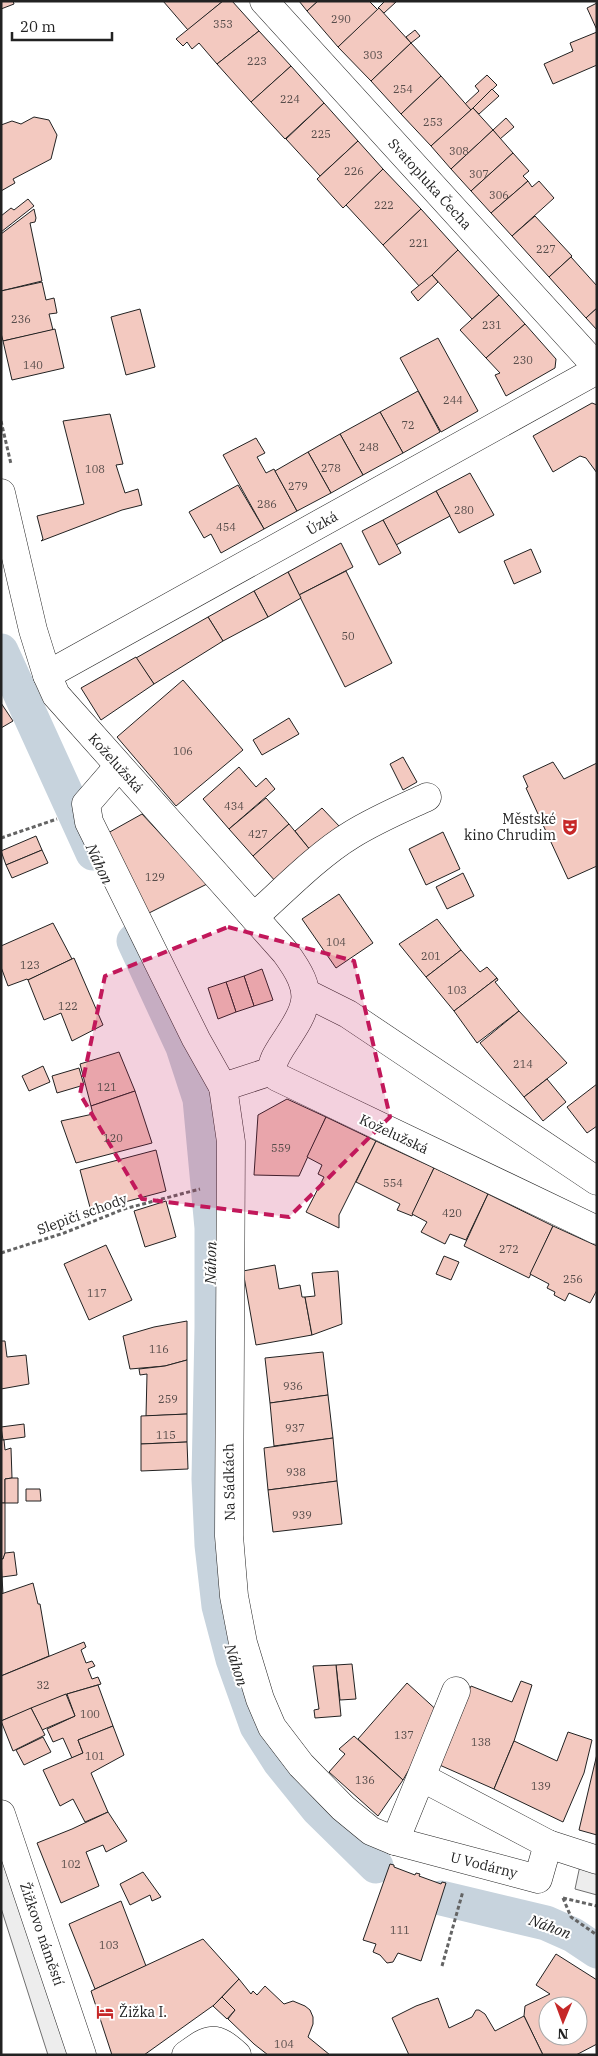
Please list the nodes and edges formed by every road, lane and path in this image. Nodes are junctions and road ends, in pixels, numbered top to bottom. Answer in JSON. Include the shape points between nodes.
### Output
{"nodes":[{"id":1,"x":264,"y":1,"type":"edge"},
{"id":2,"x":597,"y":369,"type":"edge"},
{"id":3,"x":1,"y":421,"type":"edge"},
{"id":4,"x":7,"y":482,"type":"edge"},
{"id":5,"x":47,"y":675,"type":"junction"},
{"id":6,"x":118,"y":767,"type":"junction"},
{"id":7,"x":427,"y":797,"type":"dead end"},
{"id":8,"x":54,"y":821,"type":"dead end"},
{"id":9,"x":1,"y":838,"type":"edge"},
{"id":10,"x":254,"y":917,"type":"junction"},
{"id":11,"x":306,"y":993,"type":"junction"},
{"id":12,"x":272,"y":1071,"type":"junction"},
{"id":13,"x":223,"y":1087,"type":"junction"},
{"id":14,"x":597,"y":1181,"type":"edge"},
{"id":15,"x":198,"y":1190,"type":"dead end"},
{"id":16,"x":597,"y":1230,"type":"edge"},
{"id":17,"x":1,"y":1253,"type":"edge"},
{"id":18,"x":456,"y":1691,"type":"dead end"},
{"id":19,"x":421,"y":1777,"type":"junction"},
{"id":20,"x":1,"y":1814,"type":"edge"},
{"id":21,"x":383,"y":1836,"type":"junction"},
{"id":22,"x":548,"y":1844,"type":"junction"},
{"id":23,"x":597,"y":1860,"type":"edge"},
{"id":24,"x":538,"y":1879,"type":"junction"},
{"id":25,"x":464,"y":1890,"type":"dead end"},
{"id":26,"x":563,"y":1898,"type":"junction"},
{"id":27,"x":597,"y":1906,"type":"edge"},
{"id":28,"x":597,"y":1935,"type":"edge"},
{"id":29,"x":442,"y":1966,"type":"dead end"},
{"id":30,"x":82,"y":2055,"type":"edge"},
{"id":31,"x":186,"y":2055,"type":"edge"},
{"id":32,"x":237,"y":2055,"type":"edge"}],
"edges":[{"from":1,"to":2,"type":"street","name":"Svatopluka Čecha"},
{"from":2,"to":5,"type":"street","name":"Úzká"},
{"from":3,"to":4,"type":"path"},
{"from":4,"to":5,"type":"street","name":"Koželužská","via":[[33,630]]},
{"from":5,"to":6,"type":"street","name":"Koželužská","via":[[62,702]]},
{"from":6,"to":10,"type":"street","name":"Koželužská"},
{"from":6,"to":13,"type":"street","via":[[86,804],[89,822],[191,1030]]},
{"from":7,"to":10,"type":"street","via":[[350,836]]},
{"from":8,"to":9,"type":"path"},
{"from":10,"to":11,"type":"street","name":"Koželužská","via":[[297,968]]},
{"from":11,"to":12,"type":"street","via":[[306,1003],[275,1057]]},
{"from":11,"to":14,"type":"street","via":[[348,1014]]},
{"from":12,"to":13,"type":"street"},
{"from":12,"to":16,"type":"street","name":"Koželužská","via":[[284,1082]]},
{"from":13,"to":21,"type":"street","name":"Na Sádkách","via":[[231,1142],[228,1469],[229,1536],[236,1611],[260,1699],[272,1727],[300,1765],[343,1808]]},
{"from":15,"to":17,"type":"path","name":"Slepičí schody","via":[[124,1209],[64,1234]]},
{"from":18,"to":19,"type":"street"},
{"from":19,"to":21,"type":"street"},
{"from":19,"to":22,"type":"street"},
{"from":20,"to":30,"type":"street","name":"Žižkovo náměstí"},
{"from":21,"to":24,"type":"street","name":"U Vodárny"},
{"from":22,"to":23,"type":"street"},
{"from":22,"to":24,"type":"street"},
{"from":24,"to":26,"type":"path"},
{"from":25,"to":29,"type":"path"},
{"from":26,"to":27,"type":"path"},
{"from":26,"to":28,"type":"path","via":[[571,1917]]},
{"from":31,"to":32,"type":"street","via":[[214,2039]]}]}
